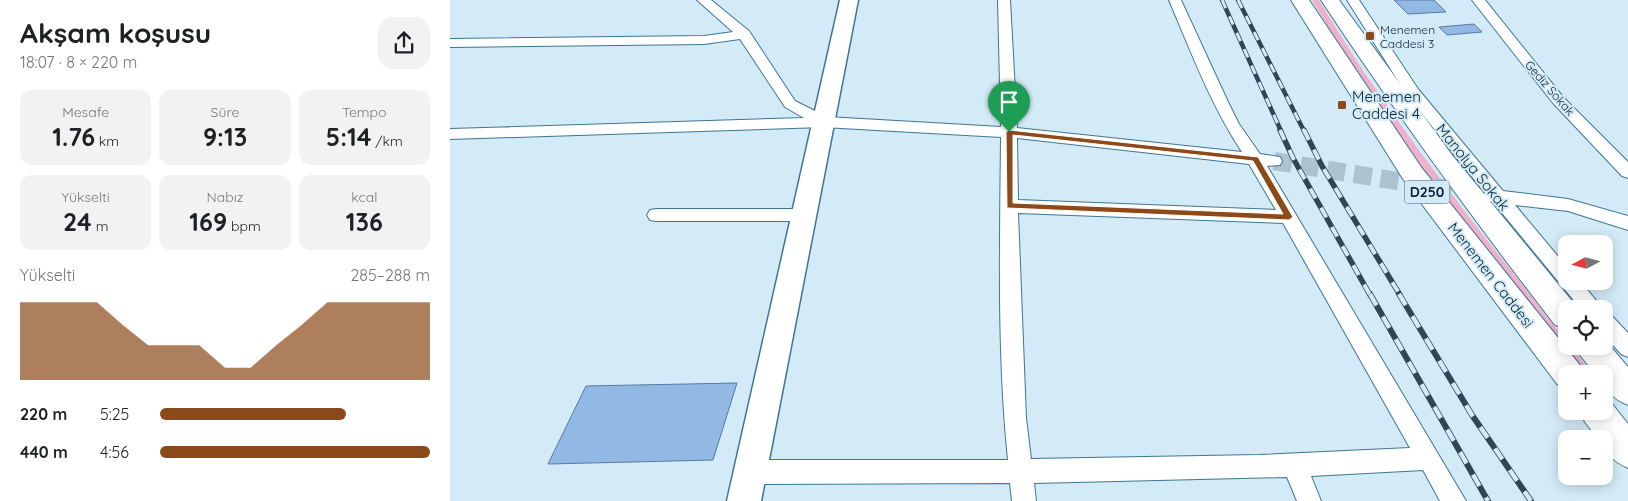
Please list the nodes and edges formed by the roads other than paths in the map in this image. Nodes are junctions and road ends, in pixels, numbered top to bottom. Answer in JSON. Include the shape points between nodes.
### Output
{"nodes":[{"id":1,"x":703,"y":0,"type":"edge"},
{"id":2,"x":849,"y":0,"type":"edge"},
{"id":3,"x":1004,"y":0,"type":"edge"},
{"id":4,"x":1174,"y":0,"type":"edge"},
{"id":5,"x":1300,"y":0,"type":"edge"},
{"id":6,"x":1330,"y":0,"type":"edge"},
{"id":7,"x":1353,"y":0,"type":"edge"},
{"id":8,"x":1478,"y":0,"type":"edge"},
{"id":9,"x":744,"y":34,"type":"junction"},
{"id":10,"x":450,"y":43,"type":"edge"},
{"id":11,"x":824,"y":122,"type":"junction"},
{"id":12,"x":1009,"y":132,"type":"junction"},
{"id":13,"x":450,"y":134,"type":"edge"},
{"id":14,"x":1255,"y":159,"type":"junction"},
{"id":15,"x":1274,"y":161,"type":"tunnel mouth"},
{"id":16,"x":1628,"y":172,"type":"edge"},
{"id":17,"x":1494,"y":196,"type":"junction"},
{"id":18,"x":1009,"y":206,"type":"junction"},
{"id":19,"x":804,"y":215,"type":"junction"},
{"id":20,"x":656,"y":216,"type":"dead end"},
{"id":21,"x":1289,"y":217,"type":"junction"},
{"id":22,"x":1628,"y":223,"type":"edge"},
{"id":23,"x":1558,"y":270,"type":"edge"},
{"id":24,"x":1576,"y":290,"type":"edge"},
{"id":25,"x":1585,"y":300,"type":"edge"},
{"id":26,"x":1558,"y":306,"type":"edge"},
{"id":27,"x":1613,"y":331,"type":"edge"},
{"id":28,"x":1628,"y":348,"type":"edge"},
{"id":29,"x":1599,"y":355,"type":"edge"},
{"id":30,"x":1561,"y":365,"type":"edge"},
{"id":31,"x":1628,"y":390,"type":"edge"},
{"id":32,"x":1604,"y":420,"type":"edge"},
{"id":33,"x":1628,"y":451,"type":"edge"},
{"id":34,"x":1429,"y":458,"type":"junction"},
{"id":35,"x":1295,"y":466,"type":"junction"},
{"id":36,"x":1021,"y":471,"type":"junction"},
{"id":37,"x":750,"y":472,"type":"junction"},
{"id":38,"x":744,"y":501,"type":"edge"},
{"id":39,"x":1024,"y":501,"type":"edge"},
{"id":40,"x":1309,"y":501,"type":"edge"},
{"id":41,"x":1454,"y":501,"type":"edge"}],
"edges":[{"from":1,"to":9,"type":"street"},
{"from":2,"to":11,"type":"street"},
{"from":3,"to":12,"type":"street"},
{"from":4,"to":14,"type":"street","via":[[1220,102]]},
{"from":5,"to":30,"type":"highway","name":"Menemen Caddesi","number":"D250","via":[[1412,173]]},
{"from":6,"to":26,"type":"highway","number":"D250","via":[[1382,78]]},
{"from":7,"to":17,"type":"street","name":"Manolya Sokak","via":[[1412,92]]},
{"from":8,"to":16,"type":"street","name":"Gediz Sokak","via":[[1558,100]]},
{"from":9,"to":10,"type":"street","via":[[704,40]]},
{"from":9,"to":11,"type":"street","via":[[790,104]]},
{"from":11,"to":12,"type":"street"},
{"from":11,"to":13,"type":"street"},
{"from":11,"to":19,"type":"street"},
{"from":12,"to":14,"type":"street"},
{"from":12,"to":18,"type":"street"},
{"from":14,"to":15,"type":"street"},
{"from":14,"to":21,"type":"street"},
{"from":17,"to":22,"type":"street","via":[[1568,205]]},
{"from":17,"to":23,"type":"street","name":"Manolya Sokak"},
{"from":18,"to":21,"type":"street"},
{"from":18,"to":36,"type":"street","via":[[1016,418]]},
{"from":19,"to":20,"type":"street"},
{"from":19,"to":37,"type":"street"},
{"from":21,"to":34,"type":"street"},
{"from":24,"to":25,"type":"street","name":"Manolya Sokak"},
{"from":27,"to":28,"type":"street"},
{"from":29,"to":31,"type":"highway"},
{"from":32,"to":33,"type":"highway"},
{"from":34,"to":35,"type":"street"},
{"from":34,"to":41,"type":"street"},
{"from":35,"to":36,"type":"street"},
{"from":35,"to":40,"type":"street"},
{"from":36,"to":37,"type":"street"},
{"from":36,"to":39,"type":"street"},
{"from":37,"to":38,"type":"street"}]}
